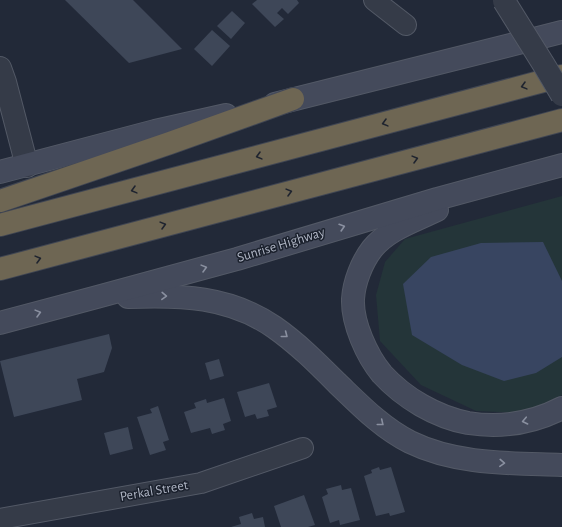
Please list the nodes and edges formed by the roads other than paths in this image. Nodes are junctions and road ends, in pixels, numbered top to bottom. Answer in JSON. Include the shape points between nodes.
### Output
{"nodes":[{"id":1,"x":374,"y":0,"type":"edge"},
{"id":2,"x":504,"y":0,"type":"edge"},
{"id":3,"x":406,"y":25,"type":"dead end"},
{"id":4,"x":562,"y":32,"type":"edge"},
{"id":5,"x":0,"y":68,"type":"edge"},
{"id":6,"x":562,"y":76,"type":"edge"},
{"id":7,"x":562,"y":95,"type":"edge"},
{"id":8,"x":293,"y":99,"type":"junction"},
{"id":9,"x":562,"y":120,"type":"edge"},
{"id":10,"x":562,"y":165,"type":"edge"},
{"id":11,"x":27,"y":166,"type":"junction"},
{"id":12,"x":0,"y":172,"type":"edge"},
{"id":13,"x":486,"y":185,"type":"junction"},
{"id":14,"x":0,"y":201,"type":"edge"},
{"id":15,"x":0,"y":225,"type":"edge"},
{"id":16,"x":0,"y":269,"type":"edge"},
{"id":17,"x":97,"y":297,"type":"junction"},
{"id":18,"x":0,"y":323,"type":"edge"},
{"id":19,"x":562,"y":408,"type":"edge"},
{"id":20,"x":303,"y":448,"type":"dead end"},
{"id":21,"x":562,"y":465,"type":"edge"},
{"id":22,"x":0,"y":519,"type":"edge"}],
"edges":[{"from":1,"to":3,"type":"street"},
{"from":2,"to":7,"type":"street","bridge":true},
{"from":4,"to":8,"type":"main road"},
{"from":5,"to":11,"type":"street"},
{"from":6,"to":15,"type":"highway","one_way":true},
{"from":8,"to":11,"type":"main road"},
{"from":8,"to":14,"type":"highway"},
{"from":16,"to":9,"type":"highway","one_way":true},
{"from":10,"to":13,"type":"main road","name":"Sunrise Highway"},
{"from":11,"to":12,"type":"main road"},
{"from":17,"to":13,"type":"main road","name":"Sunrise Highway","one_way":true},
{"from":19,"to":13,"type":"main road","one_way":true,"via":[[536,419],[494,425],[467,422],[439,414],[414,401],[382,374],[359,332],[354,309],[354,290],[366,258],[373,248],[402,226]]},
{"from":18,"to":17,"type":"main road","name":"Sunrise Highway","one_way":true},
{"from":17,"to":21,"type":"main road","one_way":true,"via":[[173,297],[230,305],[260,318],[288,337],[372,416],[410,442],[441,454],[473,460]]},
{"from":20,"to":22,"type":"street","name":"Perkal Street","via":[[201,483]]}]}
